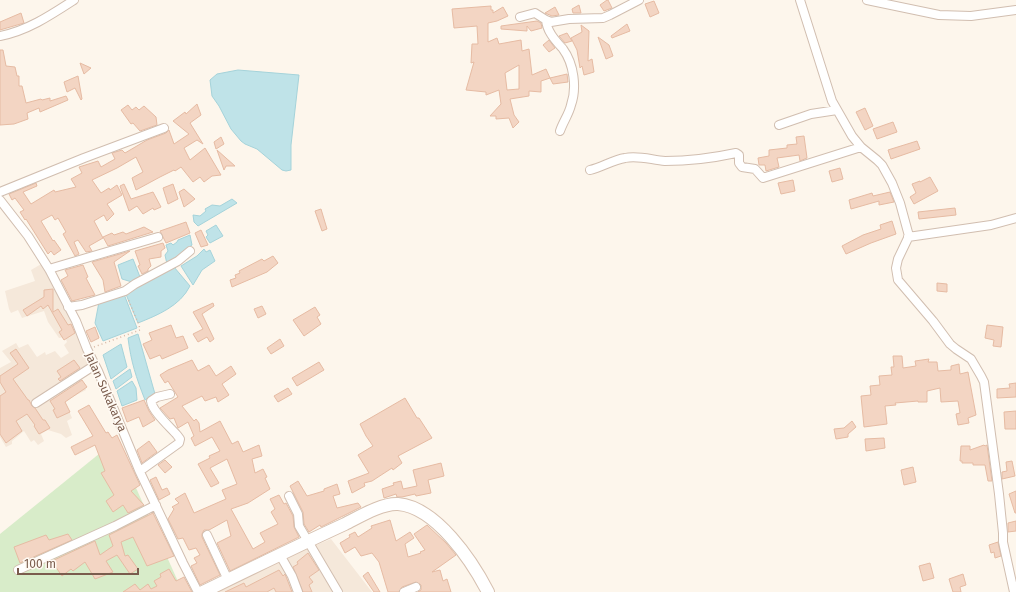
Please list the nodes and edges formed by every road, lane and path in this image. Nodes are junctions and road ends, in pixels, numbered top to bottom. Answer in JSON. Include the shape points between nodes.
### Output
{"nodes":[{"id":1,"x":74,"y":0,"type":"edge"},
{"id":2,"x":639,"y":0,"type":"edge"},
{"id":3,"x":800,"y":0,"type":"edge"},
{"id":4,"x":867,"y":0,"type":"edge"},
{"id":5,"x":1016,"y":10,"type":"edge"},
{"id":6,"x":520,"y":17,"type":"dead end"},
{"id":7,"x":546,"y":20,"type":"junction"},
{"id":8,"x":0,"y":36,"type":"edge"},
{"id":9,"x":837,"y":110,"type":"junction"},
{"id":10,"x":779,"y":125,"type":"dead end"},
{"id":11,"x":164,"y":128,"type":"dead end"},
{"id":12,"x":560,"y":130,"type":"dead end"},
{"id":13,"x":861,"y":147,"type":"junction"},
{"id":14,"x":590,"y":170,"type":"dead end"},
{"id":15,"x":0,"y":192,"type":"edge"},
{"id":16,"x":0,"y":200,"type":"edge"},
{"id":17,"x":1016,"y":218,"type":"edge"},
{"id":18,"x":158,"y":237,"type":"dead end"},
{"id":19,"x":908,"y":237,"type":"junction"},
{"id":20,"x":190,"y":251,"type":"dead end"},
{"id":21,"x":49,"y":270,"type":"junction"},
{"id":22,"x":125,"y":291,"type":"junction"},
{"id":23,"x":68,"y":306,"type":"junction"},
{"id":24,"x":87,"y":349,"type":"junction"},
{"id":25,"x":95,"y":365,"type":"junction"},
{"id":26,"x":170,"y":394,"type":"dead end"},
{"id":27,"x":36,"y":403,"type":"dead end"},
{"id":28,"x":140,"y":471,"type":"junction"},
{"id":29,"x":289,"y":496,"type":"dead end"},
{"id":30,"x":156,"y":505,"type":"junction"},
{"id":31,"x":207,"y":535,"type":"dead end"},
{"id":32,"x":307,"y":540,"type":"junction"},
{"id":33,"x":280,"y":555,"type":"junction"},
{"id":34,"x":18,"y":570,"type":"dead end"},
{"id":35,"x":228,"y":580,"type":"junction"},
{"id":36,"x":416,"y":587,"type":"dead end"},
{"id":37,"x":198,"y":592,"type":"edge"},
{"id":38,"x":203,"y":592,"type":"edge"},
{"id":39,"x":298,"y":592,"type":"edge"},
{"id":40,"x":338,"y":592,"type":"edge"},
{"id":41,"x":404,"y":592,"type":"edge"},
{"id":42,"x":488,"y":592,"type":"edge"},
{"id":43,"x":1014,"y":592,"type":"edge"}],
"edges":[{"from":1,"to":8,"type":"street","via":[[36,23]]},
{"from":2,"to":7,"type":"street","via":[[603,18],[554,22]]},
{"from":3,"to":9,"type":"street"},
{"from":4,"to":5,"type":"street","via":[[925,13],[956,16]]},
{"from":6,"to":7,"type":"street","via":[[535,13]]},
{"from":7,"to":12,"type":"street","via":[[551,34],[564,50],[573,77],[572,105]]},
{"from":9,"to":10,"type":"street","via":[[811,114]]},
{"from":9,"to":13,"type":"street"},
{"from":11,"to":15,"type":"street"},
{"from":13,"to":14,"type":"street","via":[[763,178],[755,169],[742,167],[736,153],[692,161],[625,158]]},
{"from":13,"to":19,"type":"street","via":[[877,160],[892,183]]},
{"from":16,"to":21,"type":"street","name":"Jalan Sukakarya","via":[[28,236]]},
{"from":17,"to":19,"type":"street","via":[[991,225]]},
{"from":18,"to":21,"type":"street"},
{"from":19,"to":43,"type":"street","via":[[898,259],[898,280],[950,344],[971,359],[984,382],[1003,542]]},
{"from":20,"to":22,"type":"street","via":[[178,261]]},
{"from":21,"to":23,"type":"street","name":"Jalan Sukakarya"},
{"from":22,"to":23,"type":"street","via":[[82,305]]},
{"from":22,"to":24,"type":"path","via":[[140,330]]},
{"from":23,"to":24,"type":"street","name":"Jalan Sukakarya"},
{"from":24,"to":25,"type":"street","name":"Jalan Sukakarya"},
{"from":25,"to":27,"type":"street"},
{"from":25,"to":28,"type":"street","name":"Jalan Sukakarya"},
{"from":26,"to":28,"type":"street","via":[[157,397],[151,403],[154,410],[180,439],[179,443]]},
{"from":28,"to":30,"type":"street","name":"Jalan Sukakarya"},
{"from":29,"to":32,"type":"street","via":[[298,514],[299,526]]},
{"from":30,"to":34,"type":"street"},
{"from":30,"to":37,"type":"street","name":"Jalan Sukakarya"},
{"from":31,"to":35,"type":"street"},
{"from":32,"to":33,"type":"main road"},
{"from":32,"to":40,"type":"street"},
{"from":32,"to":42,"type":"main road","via":[[374,510],[391,505],[404,505],[427,516],[449,534]]},
{"from":33,"to":35,"type":"main road"},
{"from":33,"to":39,"type":"street"},
{"from":35,"to":38,"type":"main road"},
{"from":36,"to":41,"type":"street"}]}
